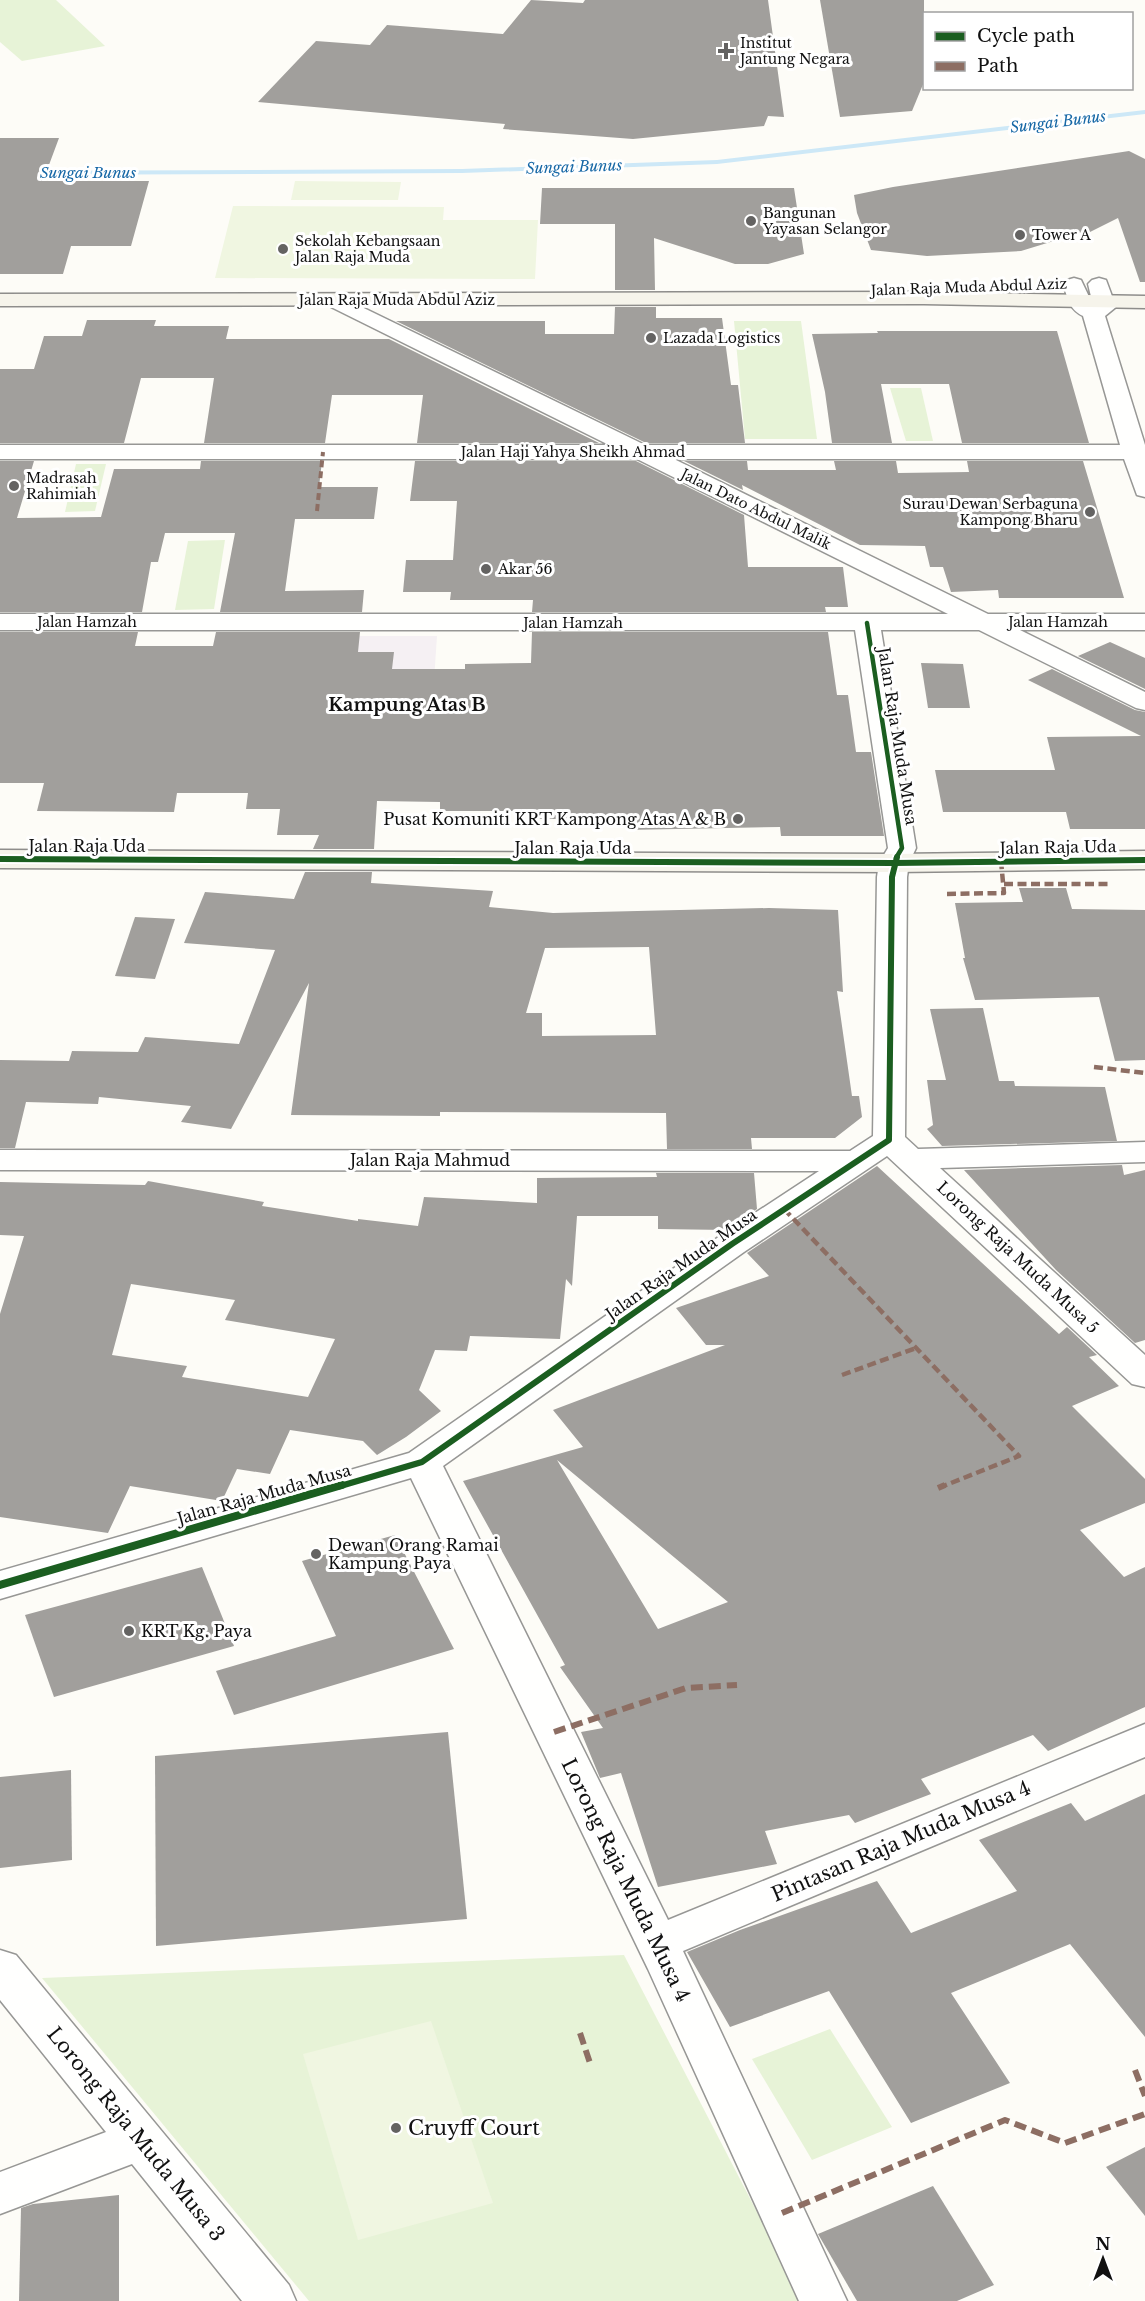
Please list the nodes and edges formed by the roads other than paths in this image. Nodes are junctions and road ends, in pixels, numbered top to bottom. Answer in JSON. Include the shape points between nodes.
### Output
{"nodes":[{"id":1,"x":1145,"y":285,"type":"edge"},
{"id":2,"x":1089,"y":297,"type":"junction"},
{"id":3,"x":0,"y":300,"type":"edge"},
{"id":4,"x":335,"y":300,"type":"junction"},
{"id":5,"x":1145,"y":302,"type":"edge"},
{"id":6,"x":0,"y":452,"type":"edge"},
{"id":7,"x":641,"y":452,"type":"junction"},
{"id":8,"x":1139,"y":452,"type":"edge"},
{"id":9,"x":1145,"y":490,"type":"edge"},
{"id":10,"x":0,"y":622,"type":"edge"},
{"id":11,"x":983,"y":622,"type":"junction"},
{"id":12,"x":1145,"y":622,"type":"edge"},
{"id":13,"x":867,"y":623,"type":"junction"},
{"id":14,"x":1145,"y":702,"type":"edge"},
{"id":15,"x":0,"y":859,"type":"edge"},
{"id":16,"x":1145,"y":860,"type":"edge"},
{"id":17,"x":894,"y":863,"type":"junction"},
{"id":18,"x":901,"y":1149,"type":"junction"},
{"id":19,"x":1145,"y":1152,"type":"edge"},
{"id":20,"x":0,"y":1160,"type":"edge"},
{"id":21,"x":860,"y":1161,"type":"junction"},
{"id":22,"x":1145,"y":1375,"type":"edge"},
{"id":23,"x":422,"y":1462,"type":"junction"},
{"id":24,"x":0,"y":1585,"type":"edge"},
{"id":25,"x":1145,"y":1740,"type":"edge"},
{"id":26,"x":657,"y":1943,"type":"junction"},
{"id":27,"x":0,"y":1968,"type":"edge"},
{"id":28,"x":141,"y":2140,"type":"junction"},
{"id":29,"x":0,"y":2193,"type":"edge"},
{"id":30,"x":272,"y":2301,"type":"edge"},
{"id":31,"x":823,"y":2301,"type":"edge"}],
"edges":[{"from":1,"to":2,"type":"main road","name":"Jalan Raja Muda Abdul Aziz"},
{"from":2,"to":4,"type":"main road","name":"Jalan Raja Muda Abdul Aziz"},
{"from":2,"to":5,"type":"main road","name":"Jalan Raja Muda Abdul Aziz"},
{"from":2,"to":8,"type":"street"},
{"from":3,"to":4,"type":"main road","name":"Jalan Raja Muda Abdul Aziz"},
{"from":4,"to":7,"type":"street","name":"Jalan Dato Abdul Malik"},
{"from":6,"to":7,"type":"street","name":"Jalan Haji Yahya Sheikh Ahmad"},
{"from":7,"to":8,"type":"street","name":"Jalan Haji Yahya Sheikh Ahmad"},
{"from":7,"to":11,"type":"street","name":"Jalan Dato Abdul Malik"},
{"from":8,"to":9,"type":"street"},
{"from":10,"to":13,"type":"street","name":"Jalan Hamzah"},
{"from":11,"to":12,"type":"street","name":"Jalan Hamzah"},
{"from":11,"to":13,"type":"street","name":"Jalan Hamzah"},
{"from":11,"to":14,"type":"street","name":"Jalan Dato Abdul Malik"},
{"from":13,"to":17,"type":"street","name":"Jalan Raja Muda Musa","via":[[902,848]]},
{"from":15,"to":17,"type":"main road","name":"Jalan Raja Uda"},
{"from":16,"to":17,"type":"main road","name":"Jalan Raja Uda"},
{"from":17,"to":18,"type":"street","name":"Jalan Raja Muda Musa","via":[[889,985]]},
{"from":18,"to":19,"type":"street"},
{"from":18,"to":21,"type":"street","name":"Jalan Raja Muda Musa"},
{"from":18,"to":22,"type":"street","name":"Lorong Raja Muda Musa 5"},
{"from":20,"to":21,"type":"street","name":"Jalan Raja Mahmud"},
{"from":21,"to":23,"type":"street","name":"Jalan Raja Muda Musa","via":[[732,1244]]},
{"from":23,"to":24,"type":"street","name":"Jalan Raja Muda Musa"},
{"from":23,"to":26,"type":"street","name":"Lorong Raja Muda Musa 4"},
{"from":25,"to":26,"type":"street","name":"Pintasan Raja Muda Musa 4"},
{"from":26,"to":31,"type":"street","name":"Lorong Raja Muda Musa 4"},
{"from":27,"to":28,"type":"street","name":"Lorong Raja Muda Musa 3"},
{"from":28,"to":29,"type":"street"},
{"from":28,"to":30,"type":"street","name":"Lorong Raja Muda Musa 3"}]}
